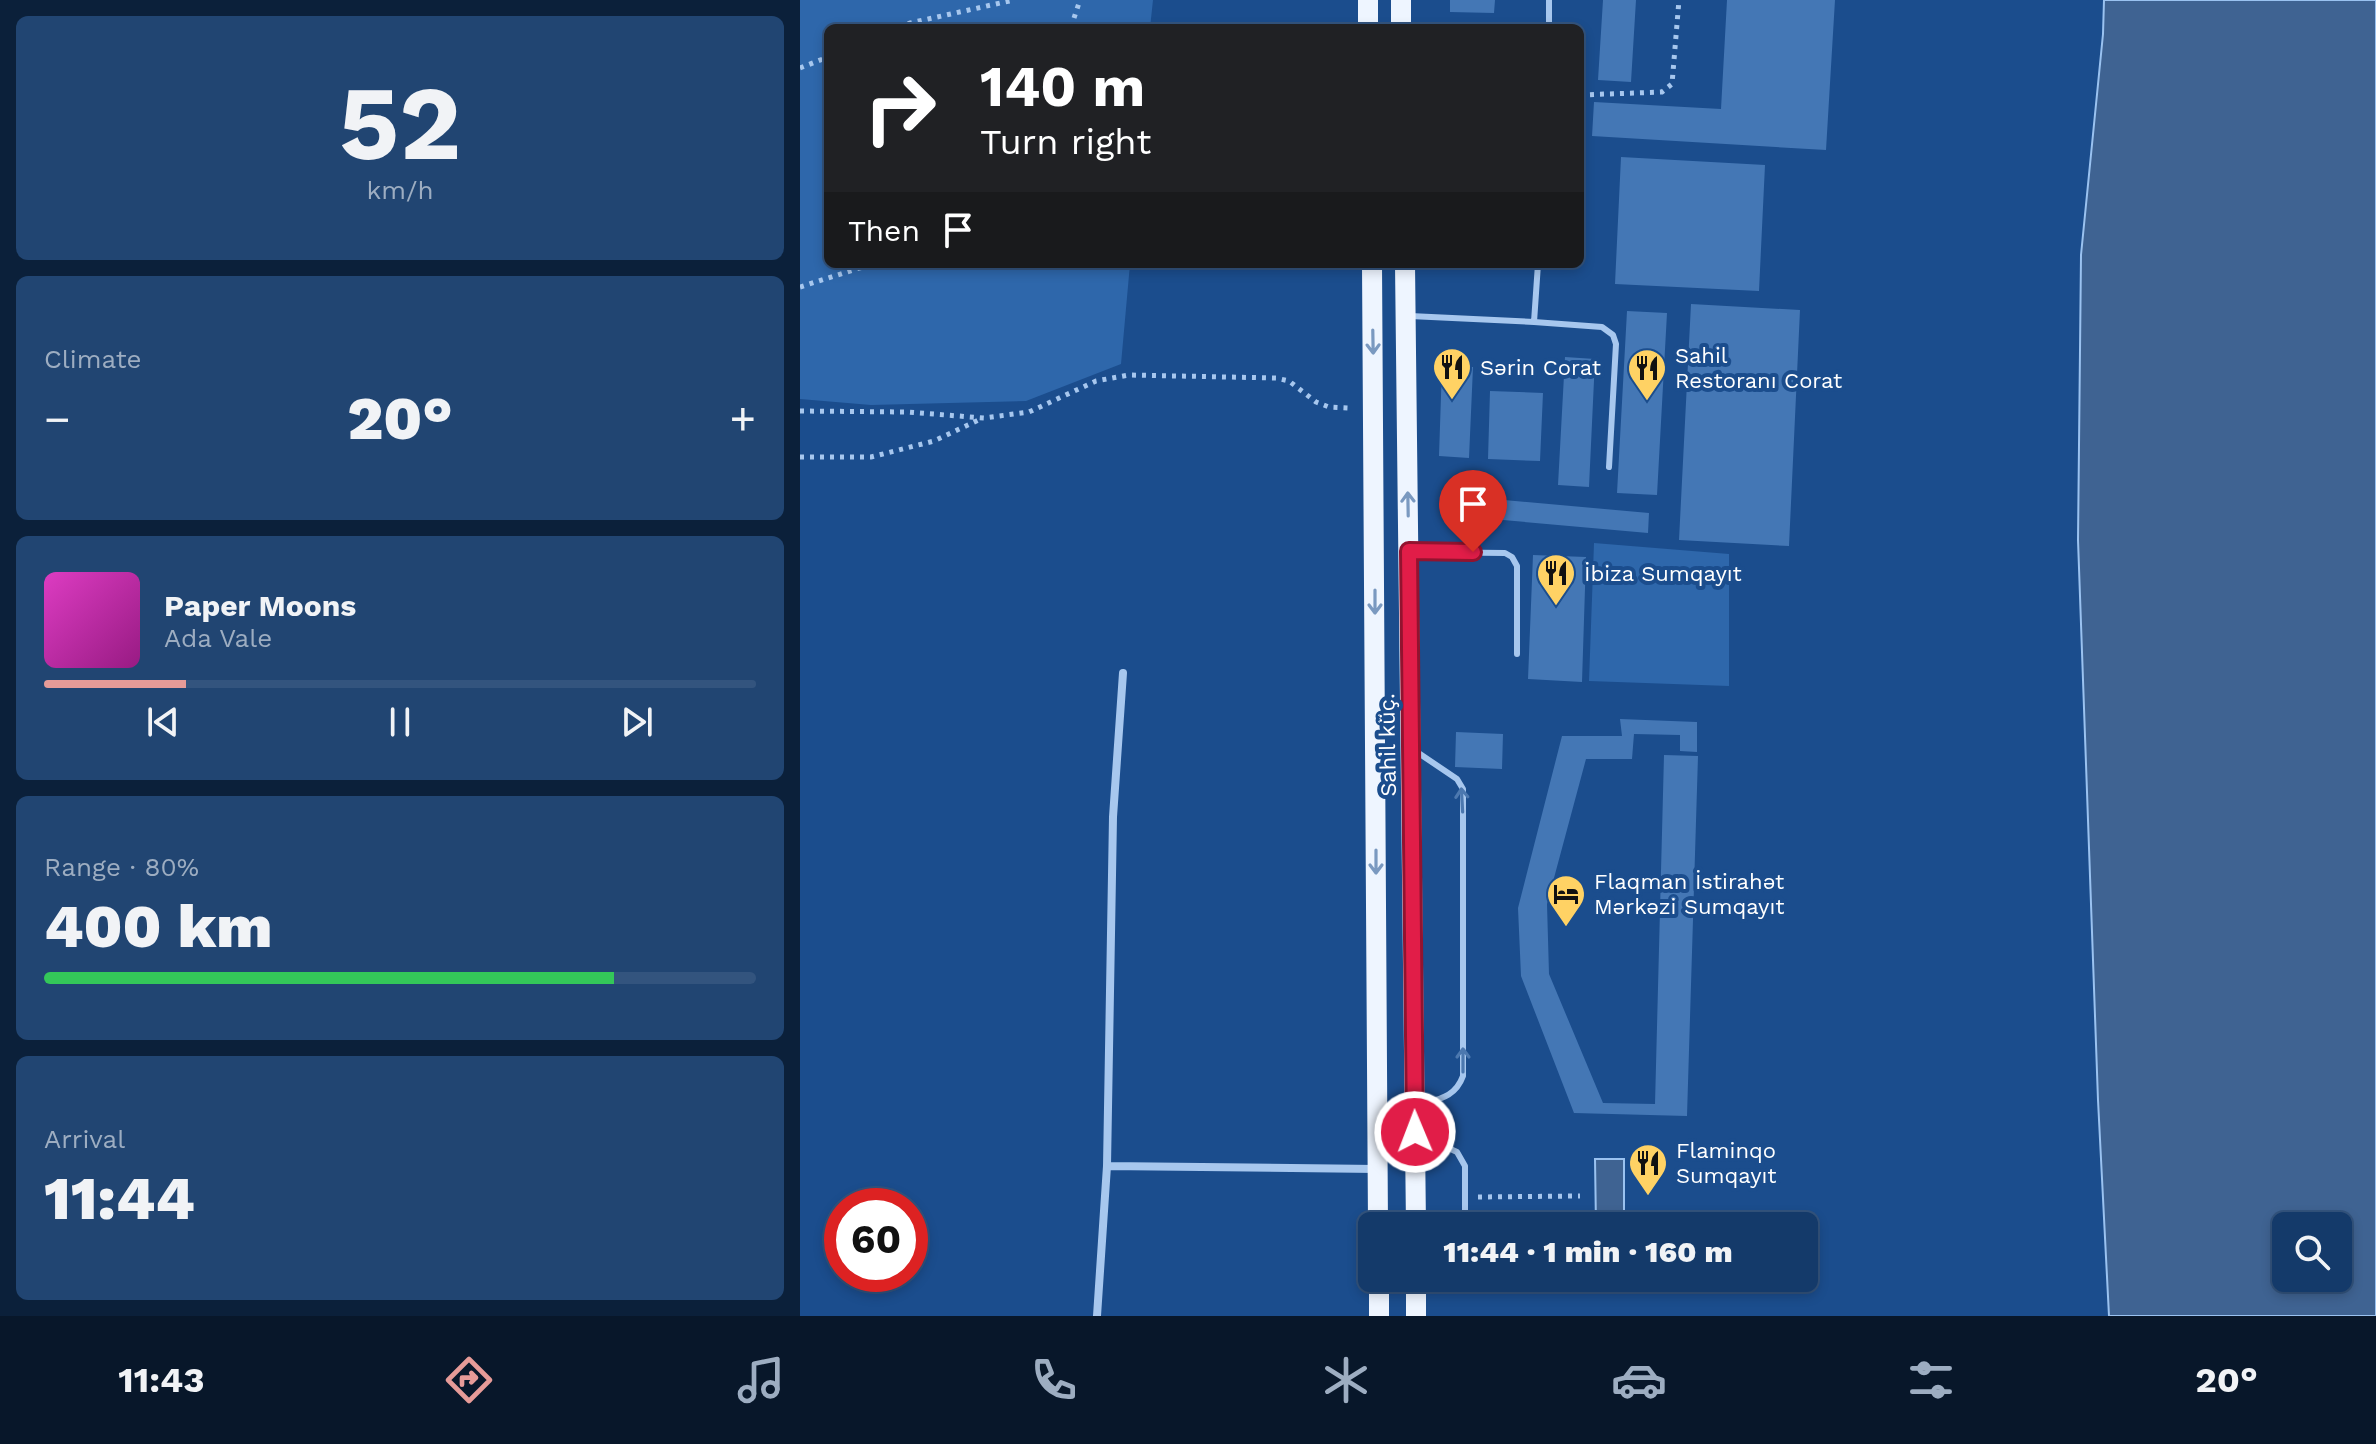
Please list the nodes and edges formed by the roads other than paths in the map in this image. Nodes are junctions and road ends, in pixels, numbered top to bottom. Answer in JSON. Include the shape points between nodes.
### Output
{"nodes":[{"id":1,"x":1368,"y":0,"type":"edge"},
{"id":2,"x":1401,"y":0,"type":"edge"},
{"id":3,"x":1549,"y":0,"type":"edge"},
{"id":4,"x":1368,"y":24,"type":"edge"},
{"id":5,"x":1401,"y":24,"type":"edge"},
{"id":6,"x":1549,"y":24,"type":"edge"},
{"id":7,"x":1372,"y":268,"type":"edge"},
{"id":8,"x":1405,"y":268,"type":"edge"},
{"id":9,"x":1538,"y":268,"type":"edge"},
{"id":10,"x":1406,"y":316,"type":"junction"},
{"id":11,"x":1534,"y":322,"type":"junction"},
{"id":12,"x":1609,"y":467,"type":"dead end"},
{"id":13,"x":1409,"y":551,"type":"junction"},
{"id":14,"x":1517,"y":654,"type":"dead end"},
{"id":15,"x":1123,"y":673,"type":"dead end"},
{"id":16,"x":1411,"y":747,"type":"junction"},
{"id":17,"x":1414,"y":1107,"type":"junction"},
{"id":18,"x":1415,"y":1132,"type":"junction"},
{"id":19,"x":1107,"y":1166,"type":"junction"},
{"id":20,"x":1377,"y":1169,"type":"junction"},
{"id":21,"x":1378,"y":1212,"type":"edge"},
{"id":22,"x":1416,"y":1212,"type":"edge"},
{"id":23,"x":1465,"y":1212,"type":"edge"},
{"id":24,"x":1379,"y":1292,"type":"edge"},
{"id":25,"x":1416,"y":1292,"type":"edge"},
{"id":26,"x":1097,"y":1316,"type":"edge"},
{"id":27,"x":1379,"y":1316,"type":"edge"},
{"id":28,"x":1416,"y":1316,"type":"edge"}],
"edges":[{"from":1,"to":4,"type":"main road"},
{"from":2,"to":5,"type":"main road"},
{"from":3,"to":6,"type":"lane"},
{"from":7,"to":20,"type":"main road","name":"Sahil küç.","one_way":true},
{"from":8,"to":10,"type":"main road","name":"Sahil küç."},
{"from":9,"to":11,"type":"lane"},
{"from":10,"to":11,"type":"lane"},
{"from":13,"to":10,"type":"main road","name":"Sahil küç.","one_way":true},
{"from":11,"to":12,"type":"lane","via":[[1602,327],[1613,335]]},
{"from":13,"to":14,"type":"lane","via":[[1512,557],[1517,566]]},
{"from":13,"to":16,"type":"main road","name":"Sahil küç."},
{"from":15,"to":19,"type":"street","via":[[1113,817]]},
{"from":16,"to":17,"type":"main road","name":"Sahil küç."},
{"from":17,"to":16,"type":"lane","one_way":true,"via":[[1459,1089],[1463,1076],[1463,789],[1457,779]]},
{"from":17,"to":18,"type":"main road","name":"Sahil küç."},
{"from":18,"to":22,"type":"main road","name":"Sahil küç."},
{"from":18,"to":23,"type":"lane","via":[[1457,1152],[1465,1166]]},
{"from":19,"to":20,"type":"street"},
{"from":19,"to":26,"type":"street"},
{"from":20,"to":21,"type":"main road","name":"Sahil küç."},
{"from":24,"to":27,"type":"main road"},
{"from":25,"to":28,"type":"main road"}]}
